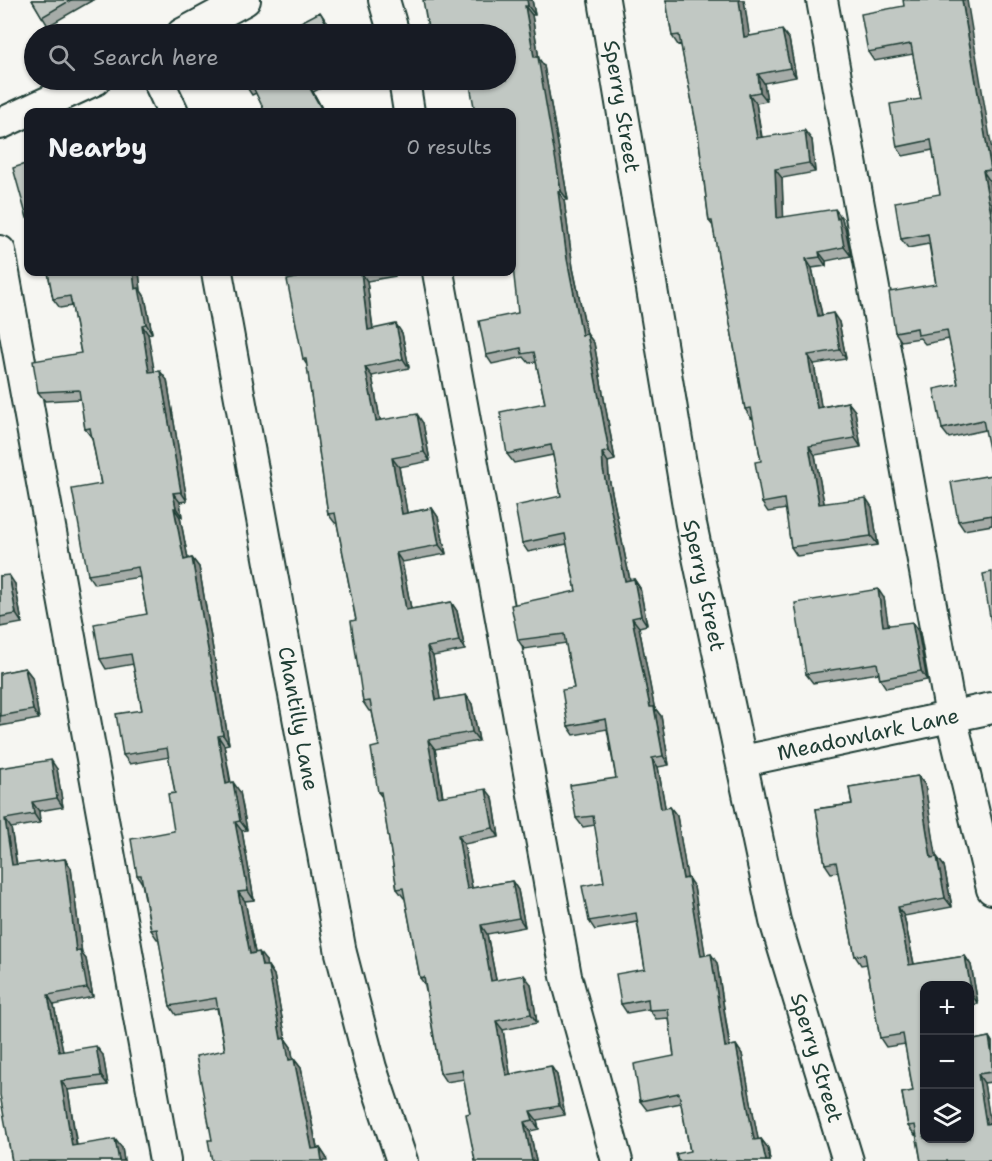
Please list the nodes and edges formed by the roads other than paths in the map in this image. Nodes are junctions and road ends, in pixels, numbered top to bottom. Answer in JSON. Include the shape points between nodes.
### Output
{"nodes":[{"id":1,"x":245,"y":0,"type":"edge"},
{"id":2,"x":384,"y":0,"type":"edge"},
{"id":3,"x":604,"y":0,"type":"edge"},
{"id":4,"x":822,"y":0,"type":"edge"},
{"id":5,"x":201,"y":24,"type":"edge"},
{"id":6,"x":391,"y":24,"type":"edge"},
{"id":7,"x":73,"y":90,"type":"edge"},
{"id":8,"x":163,"y":90,"type":"edge"},
{"id":9,"x":406,"y":90,"type":"edge"},
{"id":10,"x":35,"y":108,"type":"edge"},
{"id":11,"x":171,"y":108,"type":"edge"},
{"id":12,"x":409,"y":108,"type":"edge"},
{"id":13,"x":24,"y":113,"type":"edge"},
{"id":14,"x":0,"y":124,"type":"edge"},
{"id":15,"x":0,"y":251,"type":"edge"},
{"id":16,"x":218,"y":276,"type":"edge"},
{"id":17,"x":439,"y":276,"type":"edge"},
{"id":18,"x":992,"y":708,"type":"edge"},
{"id":19,"x":951,"y":716,"type":"junction"},
{"id":20,"x":743,"y":761,"type":"junction"},
{"id":21,"x":992,"y":889,"type":"edge"},
{"id":22,"x":165,"y":1161,"type":"edge"},
{"id":23,"x":402,"y":1161,"type":"edge"},
{"id":24,"x":616,"y":1161,"type":"edge"},
{"id":25,"x":849,"y":1161,"type":"edge"}],
"edges":[{"from":1,"to":5,"type":"street"},
{"from":2,"to":6,"type":"street"},
{"from":3,"to":20,"type":"street","name":"Sperry Street","via":[[691,524]]},
{"from":4,"to":19,"type":"street"},
{"from":7,"to":10,"type":"street"},
{"from":8,"to":11,"type":"street"},
{"from":9,"to":12,"type":"street"},
{"from":13,"to":14,"type":"street"},
{"from":15,"to":22,"type":"street"},
{"from":16,"to":23,"type":"street","name":"Chantilly Lane","via":[[341,953],[371,1068]]},
{"from":17,"to":24,"type":"street","via":[[566,976]]},
{"from":18,"to":19,"type":"street","name":"Meadowlark Lane"},
{"from":19,"to":20,"type":"street","name":"Meadowlark Lane"},
{"from":19,"to":21,"type":"street"},
{"from":20,"to":25,"type":"street","name":"Sperry Street","via":[[776,921]]}]}
